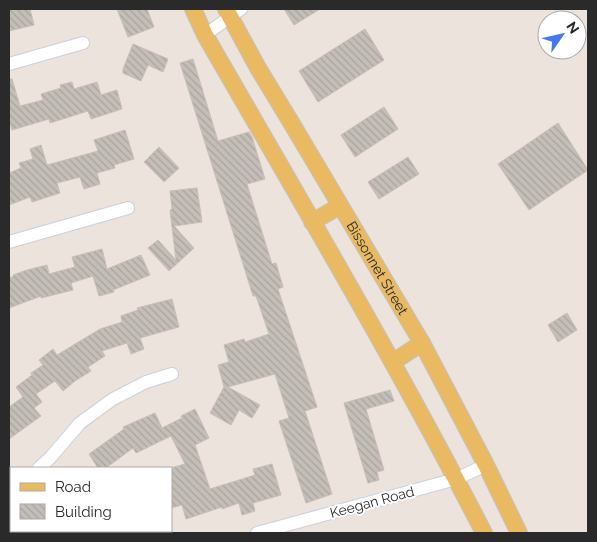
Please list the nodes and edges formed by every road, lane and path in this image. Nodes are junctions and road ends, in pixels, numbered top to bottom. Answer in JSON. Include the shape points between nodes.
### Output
{"nodes":[{"id":1,"x":192,"y":9,"type":"edge"},
{"id":2,"x":232,"y":11,"type":"edge"},
{"id":3,"x":205,"y":35,"type":"junction"},
{"id":4,"x":83,"y":43,"type":"dead end"},
{"id":5,"x":9,"y":64,"type":"edge"},
{"id":6,"x":340,"y":206,"type":"junction"},
{"id":7,"x":128,"y":208,"type":"dead end"},
{"id":8,"x":312,"y":222,"type":"junction"},
{"id":9,"x":9,"y":242,"type":"edge"},
{"id":10,"x":422,"y":343,"type":"junction"},
{"id":11,"x":393,"y":362,"type":"junction"},
{"id":12,"x":172,"y":374,"type":"dead end"},
{"id":13,"x":486,"y":465,"type":"junction"},
{"id":14,"x":40,"y":467,"type":"edge"},
{"id":15,"x":456,"y":478,"type":"junction"},
{"id":16,"x":257,"y":533,"type":"edge"},
{"id":17,"x":484,"y":533,"type":"edge"},
{"id":18,"x":519,"y":533,"type":"edge"}],
"edges":[{"from":1,"to":3,"type":"main road"},
{"from":2,"to":3,"type":"street"},
{"from":2,"to":6,"type":"main road","name":"Bissonnet Street","via":[[258,68]]},
{"from":3,"to":8,"type":"main road"},
{"from":4,"to":5,"type":"street"},
{"from":6,"to":8,"type":"main road"},
{"from":6,"to":10,"type":"main road","name":"Bissonnet Street"},
{"from":7,"to":9,"type":"street"},
{"from":8,"to":11,"type":"main road"},
{"from":10,"to":11,"type":"main road"},
{"from":10,"to":13,"type":"main road","name":"Bissonnet Street"},
{"from":11,"to":15,"type":"main road"},
{"from":12,"to":14,"type":"street","via":[[146,382],[113,399],[80,423]]},
{"from":13,"to":15,"type":"street","name":"Keegan Road"},
{"from":13,"to":18,"type":"main road","name":"Bissonnet Street"},
{"from":15,"to":16,"type":"street","name":"Keegan Road"},
{"from":15,"to":17,"type":"main road"}]}
